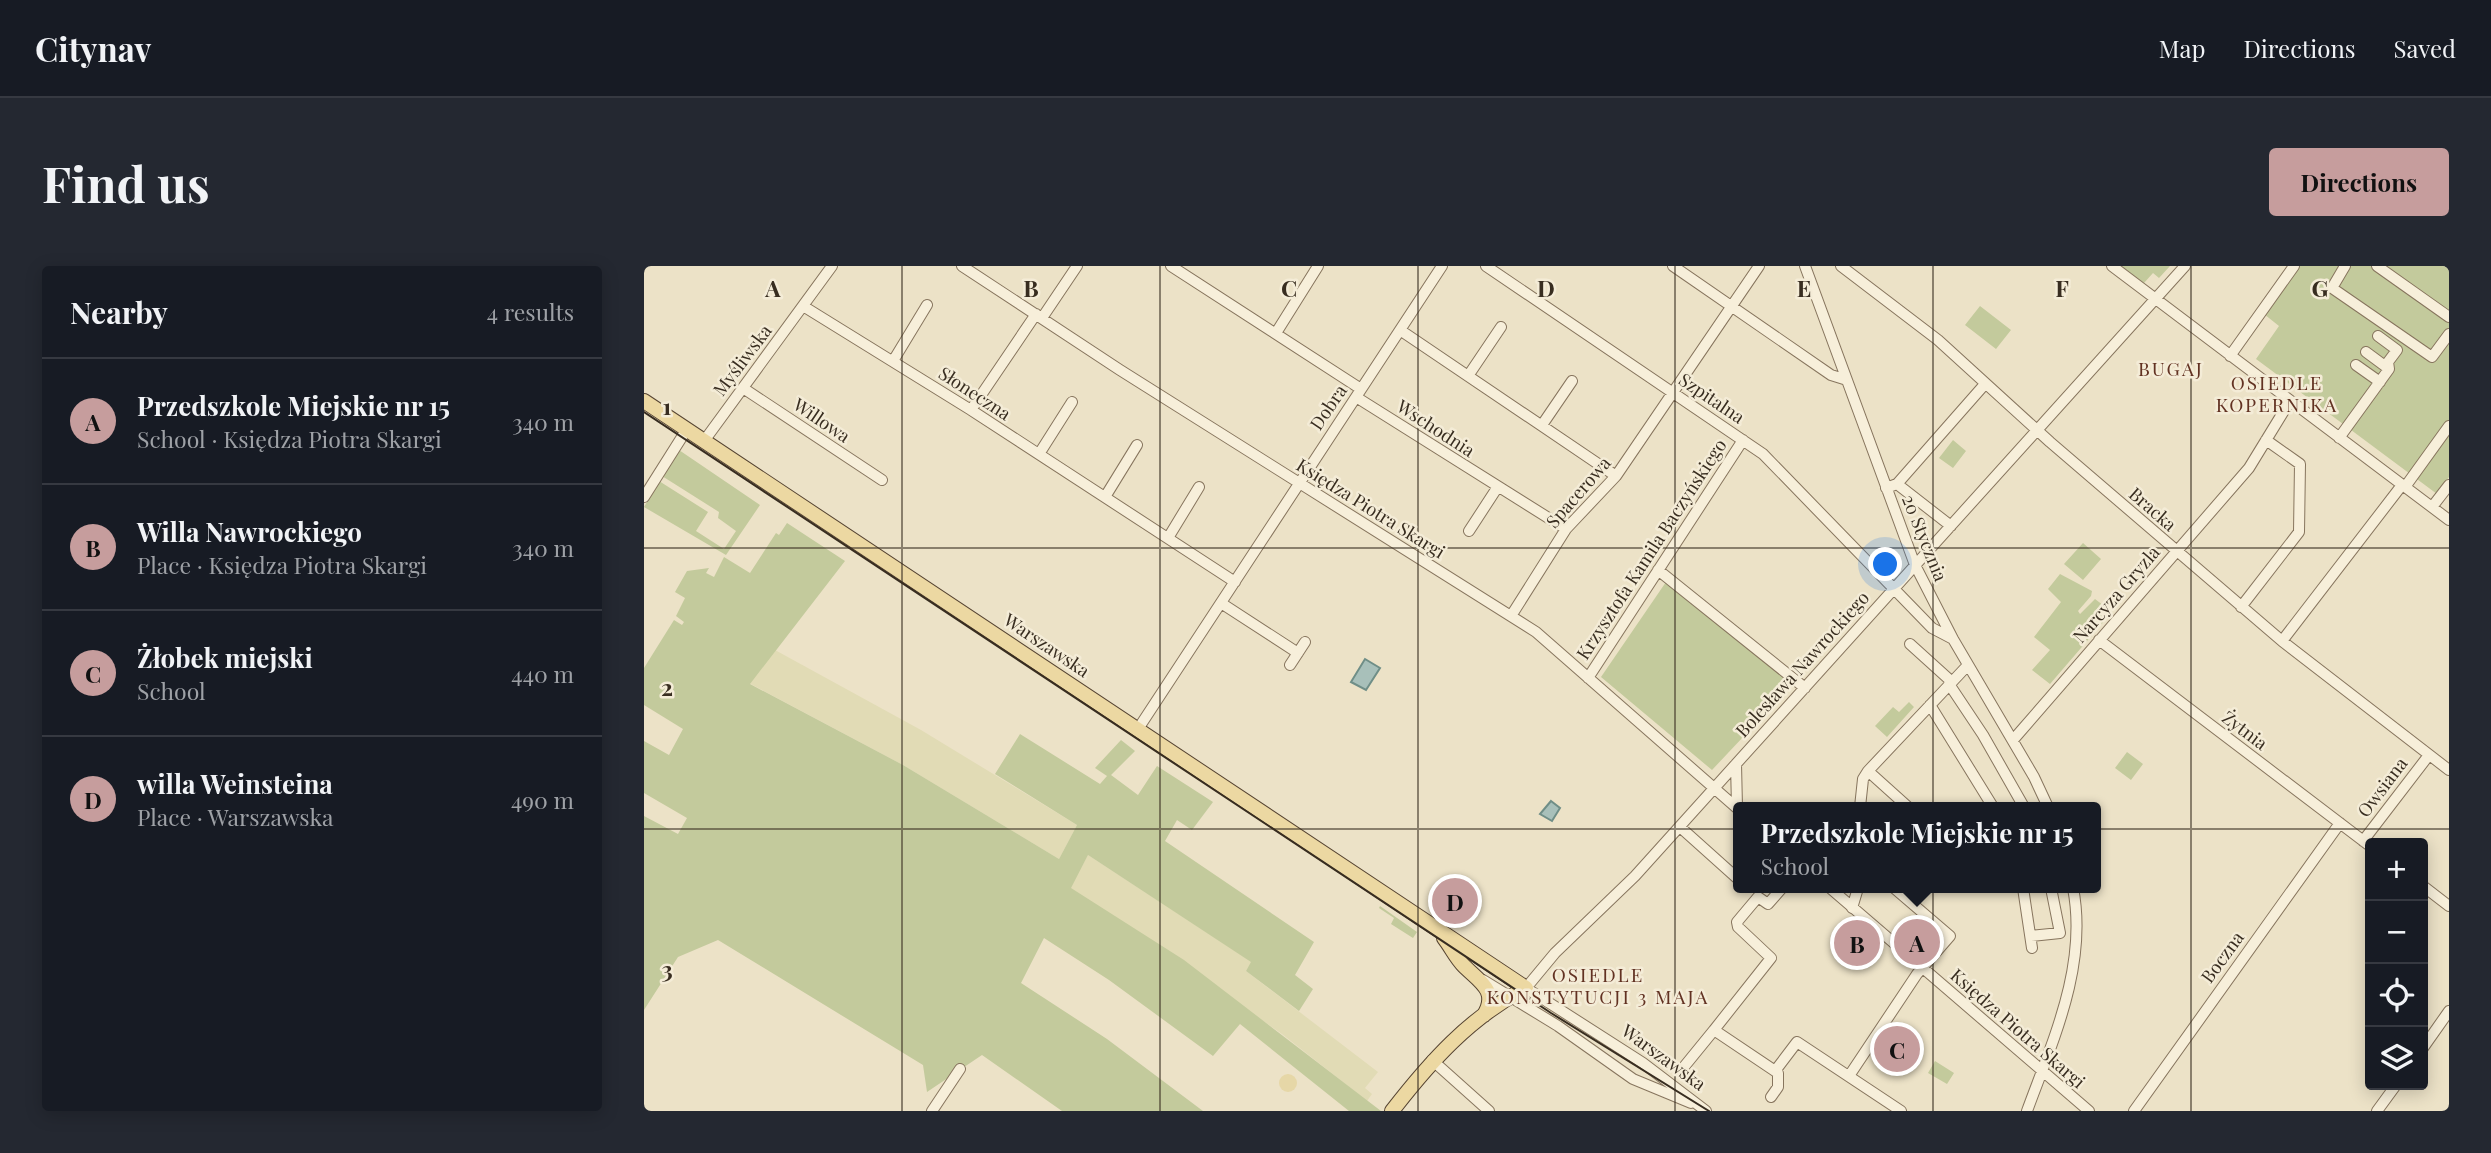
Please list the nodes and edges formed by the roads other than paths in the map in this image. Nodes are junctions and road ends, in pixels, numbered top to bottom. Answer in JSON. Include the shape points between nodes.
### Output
{"nodes":[{"id":1,"x":832,"y":266,"type":"edge"},
{"id":2,"x":962,"y":266,"type":"edge"},
{"id":3,"x":1077,"y":266,"type":"edge"},
{"id":4,"x":1171,"y":266,"type":"edge"},
{"id":5,"x":1318,"y":266,"type":"edge"},
{"id":6,"x":1442,"y":266,"type":"edge"},
{"id":7,"x":1486,"y":266,"type":"edge"},
{"id":8,"x":1673,"y":266,"type":"edge"},
{"id":9,"x":1759,"y":266,"type":"edge"},
{"id":10,"x":1805,"y":266,"type":"edge"},
{"id":11,"x":1841,"y":266,"type":"edge"},
{"id":12,"x":2112,"y":266,"type":"edge"},
{"id":13,"x":2185,"y":266,"type":"edge"},
{"id":14,"x":2294,"y":266,"type":"edge"},
{"id":15,"x":2346,"y":266,"type":"edge"},
{"id":16,"x":2377,"y":266,"type":"edge"},
{"id":17,"x":2154,"y":299,"type":"junction"},
{"id":18,"x":927,"y":305,"type":"dead end"},
{"id":19,"x":803,"y":306,"type":"junction"},
{"id":20,"x":1732,"y":307,"type":"junction"},
{"id":21,"x":1039,"y":316,"type":"junction"},
{"id":22,"x":2449,"y":317,"type":"edge"},
{"id":23,"x":1501,"y":327,"type":"dead end"},
{"id":24,"x":1400,"y":330,"type":"junction"},
{"id":25,"x":1276,"y":333,"type":"junction"},
{"id":26,"x":2449,"y":334,"type":"edge"},
{"id":27,"x":2378,"y":336,"type":"dead end"},
{"id":28,"x":2366,"y":352,"type":"dead end"},
{"id":29,"x":2230,"y":356,"type":"junction"},
{"id":30,"x":893,"y":361,"type":"junction"},
{"id":31,"x":2356,"y":365,"type":"dead end"},
{"id":32,"x":2389,"y":369,"type":"junction"},
{"id":33,"x":1468,"y":376,"type":"junction"},
{"id":34,"x":1847,"y":380,"type":"junction"},
{"id":35,"x":1572,"y":381,"type":"dead end"},
{"id":36,"x":2379,"y":382,"type":"junction"},
{"id":37,"x":1985,"y":384,"type":"junction"},
{"id":38,"x":743,"y":388,"type":"junction"},
{"id":39,"x":1359,"y":393,"type":"junction"},
{"id":40,"x":1674,"y":393,"type":"junction"},
{"id":41,"x":644,"y":401,"type":"edge"},
{"id":42,"x":2290,"y":401,"type":"junction"},
{"id":43,"x":1072,"y":402,"type":"dead end"},
{"id":44,"x":971,"y":410,"type":"junction"},
{"id":45,"x":1542,"y":425,"type":"junction"},
{"id":46,"x":2449,"y":426,"type":"edge"},
{"id":47,"x":687,"y":429,"type":"junction"},
{"id":48,"x":2037,"y":430,"type":"junction"},
{"id":49,"x":2339,"y":438,"type":"junction"},
{"id":50,"x":1743,"y":440,"type":"junction"},
{"id":51,"x":2266,"y":440,"type":"junction"},
{"id":52,"x":704,"y":441,"type":"junction"},
{"id":53,"x":1137,"y":445,"type":"dead end"},
{"id":54,"x":1039,"y":454,"type":"junction"},
{"id":55,"x":1616,"y":477,"type":"junction"},
{"id":56,"x":882,"y":481,"type":"dead end"},
{"id":57,"x":1298,"y":482,"type":"junction"},
{"id":58,"x":2449,"y":485,"type":"edge"},
{"id":59,"x":1891,"y":486,"type":"junction"},
{"id":60,"x":2403,"y":486,"type":"junction"},
{"id":61,"x":1199,"y":487,"type":"dead end"},
{"id":62,"x":1497,"y":488,"type":"junction"},
{"id":63,"x":644,"y":497,"type":"edge"},
{"id":64,"x":1105,"y":497,"type":"junction"},
{"id":65,"x":2432,"y":507,"type":"junction"},
{"id":66,"x":2449,"y":520,"type":"edge"},
{"id":67,"x":1951,"y":526,"type":"junction"},
{"id":68,"x":1566,"y":529,"type":"junction"},
{"id":69,"x":1469,"y":531,"type":"dead end"},
{"id":70,"x":1168,"y":538,"type":"junction"},
{"id":71,"x":2177,"y":552,"type":"junction"},
{"id":72,"x":1915,"y":565,"type":"junction"},
{"id":73,"x":1658,"y":570,"type":"junction"},
{"id":74,"x":1235,"y":582,"type":"junction"},
{"id":75,"x":1894,"y":589,"type":"junction"},
{"id":76,"x":1221,"y":603,"type":"junction"},
{"id":77,"x":2241,"y":607,"type":"junction"},
{"id":78,"x":1511,"y":617,"type":"junction"},
{"id":79,"x":1953,"y":639,"type":"junction"},
{"id":80,"x":2099,"y":640,"type":"junction"},
{"id":81,"x":2281,"y":641,"type":"junction"},
{"id":82,"x":1305,"y":642,"type":"dead end"},
{"id":83,"x":1910,"y":643,"type":"dead end"},
{"id":84,"x":1298,"y":653,"type":"junction"},
{"id":85,"x":1290,"y":665,"type":"dead end"},
{"id":86,"x":1968,"y":665,"type":"junction"},
{"id":87,"x":1588,"y":678,"type":"junction"},
{"id":88,"x":1951,"y":683,"type":"junction"},
{"id":89,"x":1805,"y":688,"type":"junction"},
{"id":90,"x":1930,"y":705,"type":"junction"},
{"id":91,"x":1138,"y":729,"type":"junction"},
{"id":92,"x":2013,"y":740,"type":"junction"},
{"id":93,"x":2429,"y":755,"type":"junction"},
{"id":94,"x":1736,"y":764,"type":"junction"},
{"id":95,"x":2449,"y":770,"type":"edge"},
{"id":96,"x":1868,"y":771,"type":"junction"},
{"id":97,"x":1715,"y":788,"type":"junction"},
{"id":98,"x":1738,"y":802,"type":"edge"},
{"id":99,"x":1861,"y":802,"type":"edge"},
{"id":100,"x":1902,"y":802,"type":"edge"},
{"id":101,"x":1990,"y":802,"type":"edge"},
{"id":102,"x":2021,"y":802,"type":"edge"},
{"id":103,"x":2045,"y":802,"type":"edge"},
{"id":104,"x":1733,"y":804,"type":"edge"},
{"id":105,"x":2340,"y":823,"type":"junction"},
{"id":106,"x":1680,"y":827,"type":"junction"},
{"id":107,"x":2371,"y":838,"type":"edge"},
{"id":108,"x":2365,"y":842,"type":"edge"},
{"id":109,"x":1733,"y":875,"type":"edge"},
{"id":110,"x":2428,"y":890,"type":"edge"},
{"id":111,"x":1754,"y":893,"type":"edge"},
{"id":112,"x":1778,"y":893,"type":"edge"},
{"id":113,"x":1836,"y":893,"type":"edge"},
{"id":114,"x":1856,"y":893,"type":"edge"},
{"id":115,"x":1901,"y":893,"type":"edge"},
{"id":116,"x":1910,"y":893,"type":"edge"},
{"id":117,"x":2024,"y":893,"type":"edge"},
{"id":118,"x":2052,"y":893,"type":"edge"},
{"id":119,"x":2073,"y":893,"type":"edge"},
{"id":120,"x":1758,"y":897,"type":"junction"},
{"id":121,"x":1906,"y":897,"type":"junction"},
{"id":122,"x":2449,"y":906,"type":"edge"},
{"id":123,"x":1852,"y":908,"type":"junction"},
{"id":124,"x":1427,"y":921,"type":"junction"},
{"id":125,"x":2031,"y":936,"type":"junction"},
{"id":126,"x":2032,"y":948,"type":"dead end"},
{"id":127,"x":1922,"y":968,"type":"junction"},
{"id":128,"x":1480,"y":978,"type":"junction"},
{"id":129,"x":1526,"y":989,"type":"junction"},
{"id":130,"x":1510,"y":996,"type":"junction"},
{"id":131,"x":2449,"y":1011,"type":"edge"},
{"id":132,"x":1483,"y":1016,"type":"junction"},
{"id":133,"x":1714,"y":1030,"type":"junction"},
{"id":134,"x":2428,"y":1041,"type":"edge"},
{"id":135,"x":1432,"y":1060,"type":"junction"},
{"id":136,"x":1683,"y":1068,"type":"dead end"},
{"id":137,"x":960,"y":1069,"type":"dead end"},
{"id":138,"x":1775,"y":1071,"type":"junction"},
{"id":139,"x":2040,"y":1071,"type":"junction"},
{"id":140,"x":1849,"y":1076,"type":"junction"},
{"id":141,"x":2393,"y":1090,"type":"edge"},
{"id":142,"x":1771,"y":1097,"type":"dead end"},
{"id":143,"x":1704,"y":1110,"type":"edge"},
{"id":144,"x":2381,"y":1110,"type":"edge"},
{"id":145,"x":932,"y":1111,"type":"edge"},
{"id":146,"x":1392,"y":1111,"type":"edge"},
{"id":147,"x":1489,"y":1111,"type":"edge"},
{"id":148,"x":1901,"y":1111,"type":"edge"},
{"id":149,"x":2026,"y":1111,"type":"edge"},
{"id":150,"x":2089,"y":1111,"type":"edge"},
{"id":151,"x":2134,"y":1111,"type":"edge"}],
"edges":[{"from":1,"to":19,"type":"street","name":"Myśliwska"},
{"from":2,"to":21,"type":"street","name":"Księdza Piotra Skargi"},
{"from":3,"to":21,"type":"street"},
{"from":4,"to":25,"type":"street","name":"Wschodnia"},
{"from":5,"to":25,"type":"street"},
{"from":6,"to":24,"type":"street","name":"Dobra"},
{"from":7,"to":40,"type":"street","name":"Szpitalna"},
{"from":8,"to":20,"type":"street"},
{"from":9,"to":20,"type":"street","name":"Spacerowa"},
{"from":10,"to":34,"type":"street","name":"20 Stycznia"},
{"from":11,"to":37,"type":"street","name":"Bracka","via":[[1938,340]]},
{"from":12,"to":17,"type":"street"},
{"from":13,"to":17,"type":"street","name":"Bolesława Nawrockiego"},
{"from":14,"to":29,"type":"street"},
{"from":15,"to":26,"type":"street","via":[[2332,288],[2432,357]]},
{"from":16,"to":22,"type":"street"},
{"from":17,"to":29,"type":"street"},
{"from":17,"to":48,"type":"street","name":"Bolesława Nawrockiego"},
{"from":18,"to":30,"type":"street"},
{"from":19,"to":30,"type":"street","name":"Słoneczna"},
{"from":19,"to":38,"type":"street","name":"Myśliwska"},
{"from":20,"to":34,"type":"street","via":[[1831,375]]},
{"from":20,"to":40,"type":"street","name":"Spacerowa"},
{"from":21,"to":44,"type":"street"},
{"from":21,"to":57,"type":"street","name":"Księdza Piotra Skargi"},
{"from":23,"to":33,"type":"street"},
{"from":24,"to":33,"type":"street"},
{"from":24,"to":39,"type":"street","name":"Dobra"},
{"from":25,"to":39,"type":"street","name":"Wschodnia"},
{"from":27,"to":32,"type":"street","via":[[2397,350],[2388,362]]},
{"from":28,"to":32,"type":"street"},
{"from":29,"to":42,"type":"street"},
{"from":30,"to":44,"type":"street","name":"Słoneczna"},
{"from":31,"to":36,"type":"street"},
{"from":32,"to":36,"type":"street"},
{"from":33,"to":45,"type":"street"},
{"from":34,"to":59,"type":"street","name":"20 Stycznia"},
{"from":35,"to":45,"type":"street"},
{"from":36,"to":49,"type":"street"},
{"from":37,"to":48,"type":"street","name":"Bracka"},
{"from":37,"to":59,"type":"street"},
{"from":38,"to":52,"type":"street","name":"Myśliwska"},
{"from":38,"to":56,"type":"street","name":"Willowa"},
{"from":39,"to":57,"type":"street","name":"Dobra"},
{"from":39,"to":62,"type":"street","name":"Wschodnia"},
{"from":40,"to":50,"type":"street","name":"Szpitalna"},
{"from":40,"to":55,"type":"street","name":"Spacerowa"},
{"from":41,"to":47,"type":"main road","name":"Warszawska"},
{"from":42,"to":49,"type":"street"},
{"from":42,"to":51,"type":"street","name":"Narcyza Gryzla"},
{"from":43,"to":54,"type":"street"},
{"from":44,"to":54,"type":"street","name":"Słoneczna"},
{"from":45,"to":55,"type":"street"},
{"from":46,"to":60,"type":"street"},
{"from":47,"to":52,"type":"main road","name":"Warszawska"},
{"from":47,"to":63,"type":"street"},
{"from":48,"to":67,"type":"street","name":"Bolesława Nawrockiego"},
{"from":48,"to":71,"type":"street","name":"Bracka"},
{"from":49,"to":60,"type":"street"},
{"from":50,"to":73,"type":"street","name":"Krzysztofa Kamila Baczyńskiego"},
{"from":50,"to":75,"type":"street","name":"Szpitalna","via":[[1763,454]]},
{"from":51,"to":71,"type":"street","name":"Narcyza Gryzla","via":[[2249,468]]},
{"from":51,"to":77,"type":"street","via":[[2300,464],[2299,533]]},
{"from":52,"to":91,"type":"main road","name":"Warszawska"},
{"from":53,"to":64,"type":"street"},
{"from":54,"to":64,"type":"street","name":"Słoneczna"},
{"from":55,"to":68,"type":"street","name":"Spacerowa"},
{"from":57,"to":74,"type":"street","name":"Dobra"},
{"from":57,"to":78,"type":"street","name":"Księdza Piotra Skargi"},
{"from":58,"to":65,"type":"street"},
{"from":59,"to":67,"type":"street"},
{"from":59,"to":72,"type":"street","name":"20 Stycznia"},
{"from":60,"to":65,"type":"street"},
{"from":60,"to":81,"type":"street"},
{"from":61,"to":70,"type":"street"},
{"from":62,"to":68,"type":"street","name":"Wschodnia"},
{"from":62,"to":69,"type":"street"},
{"from":64,"to":70,"type":"street","name":"Słoneczna"},
{"from":65,"to":66,"type":"street"},
{"from":67,"to":72,"type":"street","name":"Bolesława Nawrockiego"},
{"from":68,"to":78,"type":"street","name":"Spacerowa"},
{"from":70,"to":74,"type":"street","name":"Słoneczna"},
{"from":71,"to":77,"type":"street","name":"Bracka"},
{"from":71,"to":80,"type":"street","name":"Narcyza Gryzla"},
{"from":72,"to":75,"type":"street","name":"Bolesława Nawrockiego"},
{"from":72,"to":79,"type":"street","name":"20 Stycznia"},
{"from":73,"to":87,"type":"street","name":"Krzysztofa Kamila Baczyńskiego"},
{"from":73,"to":89,"type":"street"},
{"from":74,"to":76,"type":"street","name":"Dobra"},
{"from":75,"to":79,"type":"street","name":"Szpitalna","via":[[1932,628]]},
{"from":75,"to":89,"type":"street","name":"Bolesława Nawrockiego"},
{"from":76,"to":84,"type":"street"},
{"from":76,"to":91,"type":"street","name":"Dobra"},
{"from":77,"to":81,"type":"street","name":"Bracka"},
{"from":78,"to":87,"type":"street","name":"Księdza Piotra Skargi","via":[[1536,632]]},
{"from":79,"to":86,"type":"street","name":"20 Stycznia"},
{"from":80,"to":92,"type":"street","name":"Narcyza Gryzla"},
{"from":80,"to":105,"type":"street","name":"Żytnia"},
{"from":81,"to":93,"type":"street","name":"Bracka"},
{"from":82,"to":84,"type":"street"},
{"from":83,"to":88,"type":"street"},
{"from":84,"to":85,"type":"street"},
{"from":86,"to":88,"type":"street"},
{"from":86,"to":92,"type":"street","name":"20 Stycznia"},
{"from":87,"to":97,"type":"street","name":"Księdza Piotra Skargi"},
{"from":88,"to":90,"type":"street"},
{"from":88,"to":102,"type":"street"},
{"from":89,"to":94,"type":"street","name":"Bolesława Nawrockiego"},
{"from":90,"to":96,"type":"street"},
{"from":90,"to":101,"type":"street"},
{"from":91,"to":124,"type":"main road","name":"Warszawska"},
{"from":92,"to":103,"type":"street","name":"20 Stycznia"},
{"from":93,"to":95,"type":"street","name":"Bracka"},
{"from":93,"to":107,"type":"street","name":"Owsiana"},
{"from":94,"to":97,"type":"street","name":"Bolesława Nawrockiego"},
{"from":94,"to":98,"type":"street"},
{"from":96,"to":99,"type":"street"},
{"from":96,"to":100,"type":"street"},
{"from":97,"to":104,"type":"street","name":"Księdza Piotra Skargi"},
{"from":97,"to":106,"type":"street","name":"Bolesława Nawrockiego"},
{"from":105,"to":108,"type":"street","name":"Żytnia"},
{"from":105,"to":151,"type":"street","name":"Boczna"},
{"from":106,"to":109,"type":"street"},
{"from":106,"to":129,"type":"street","name":"Bolesława Nawrockiego","via":[[1555,953]]},
{"from":110,"to":122,"type":"street"},
{"from":111,"to":120,"type":"street"},
{"from":112,"to":120,"type":"street","via":[[1768,904]]},
{"from":113,"to":123,"type":"street","name":"Księdza Piotra Skargi"},
{"from":114,"to":123,"type":"street"},
{"from":115,"to":121,"type":"street"},
{"from":116,"to":121,"type":"street"},
{"from":117,"to":125,"type":"street"},
{"from":118,"to":125,"type":"street","via":[[2060,933]]},
{"from":119,"to":139,"type":"street","via":[[2078,950]]},
{"from":120,"to":133,"type":"street","via":[[1736,925],[1771,958]]},
{"from":121,"to":127,"type":"street","via":[[1950,936]]},
{"from":123,"to":127,"type":"street","name":"Księdza Piotra Skargi"},
{"from":124,"to":128,"type":"main road","name":"Warszawska"},
{"from":124,"to":129,"type":"main road","name":"Warszawska"},
{"from":125,"to":126,"type":"street"},
{"from":127,"to":139,"type":"street","name":"Księdza Piotra Skargi"},
{"from":127,"to":140,"type":"street"},
{"from":128,"to":130,"type":"street","name":"Warszawska"},
{"from":128,"to":132,"type":"main road","via":[[1490,997]]},
{"from":129,"to":130,"type":"main road"},
{"from":129,"to":143,"type":"street","name":"Warszawska","via":[[1643,1063]]},
{"from":130,"to":132,"type":"main road"},
{"from":130,"to":143,"type":"street","name":"Warszawska","via":[[1633,1079]]},
{"from":131,"to":134,"type":"street"},
{"from":132,"to":135,"type":"main road"},
{"from":133,"to":136,"type":"street"},
{"from":133,"to":138,"type":"street"},
{"from":135,"to":146,"type":"main road"},
{"from":135,"to":147,"type":"street"},
{"from":137,"to":145,"type":"street"},
{"from":138,"to":140,"type":"street","via":[[1795,1042]]},
{"from":138,"to":142,"type":"street","via":[[1780,1078]]},
{"from":139,"to":149,"type":"street"},
{"from":139,"to":150,"type":"street","name":"Księdza Piotra Skargi"},
{"from":140,"to":148,"type":"street"},
{"from":141,"to":144,"type":"street"}]}
